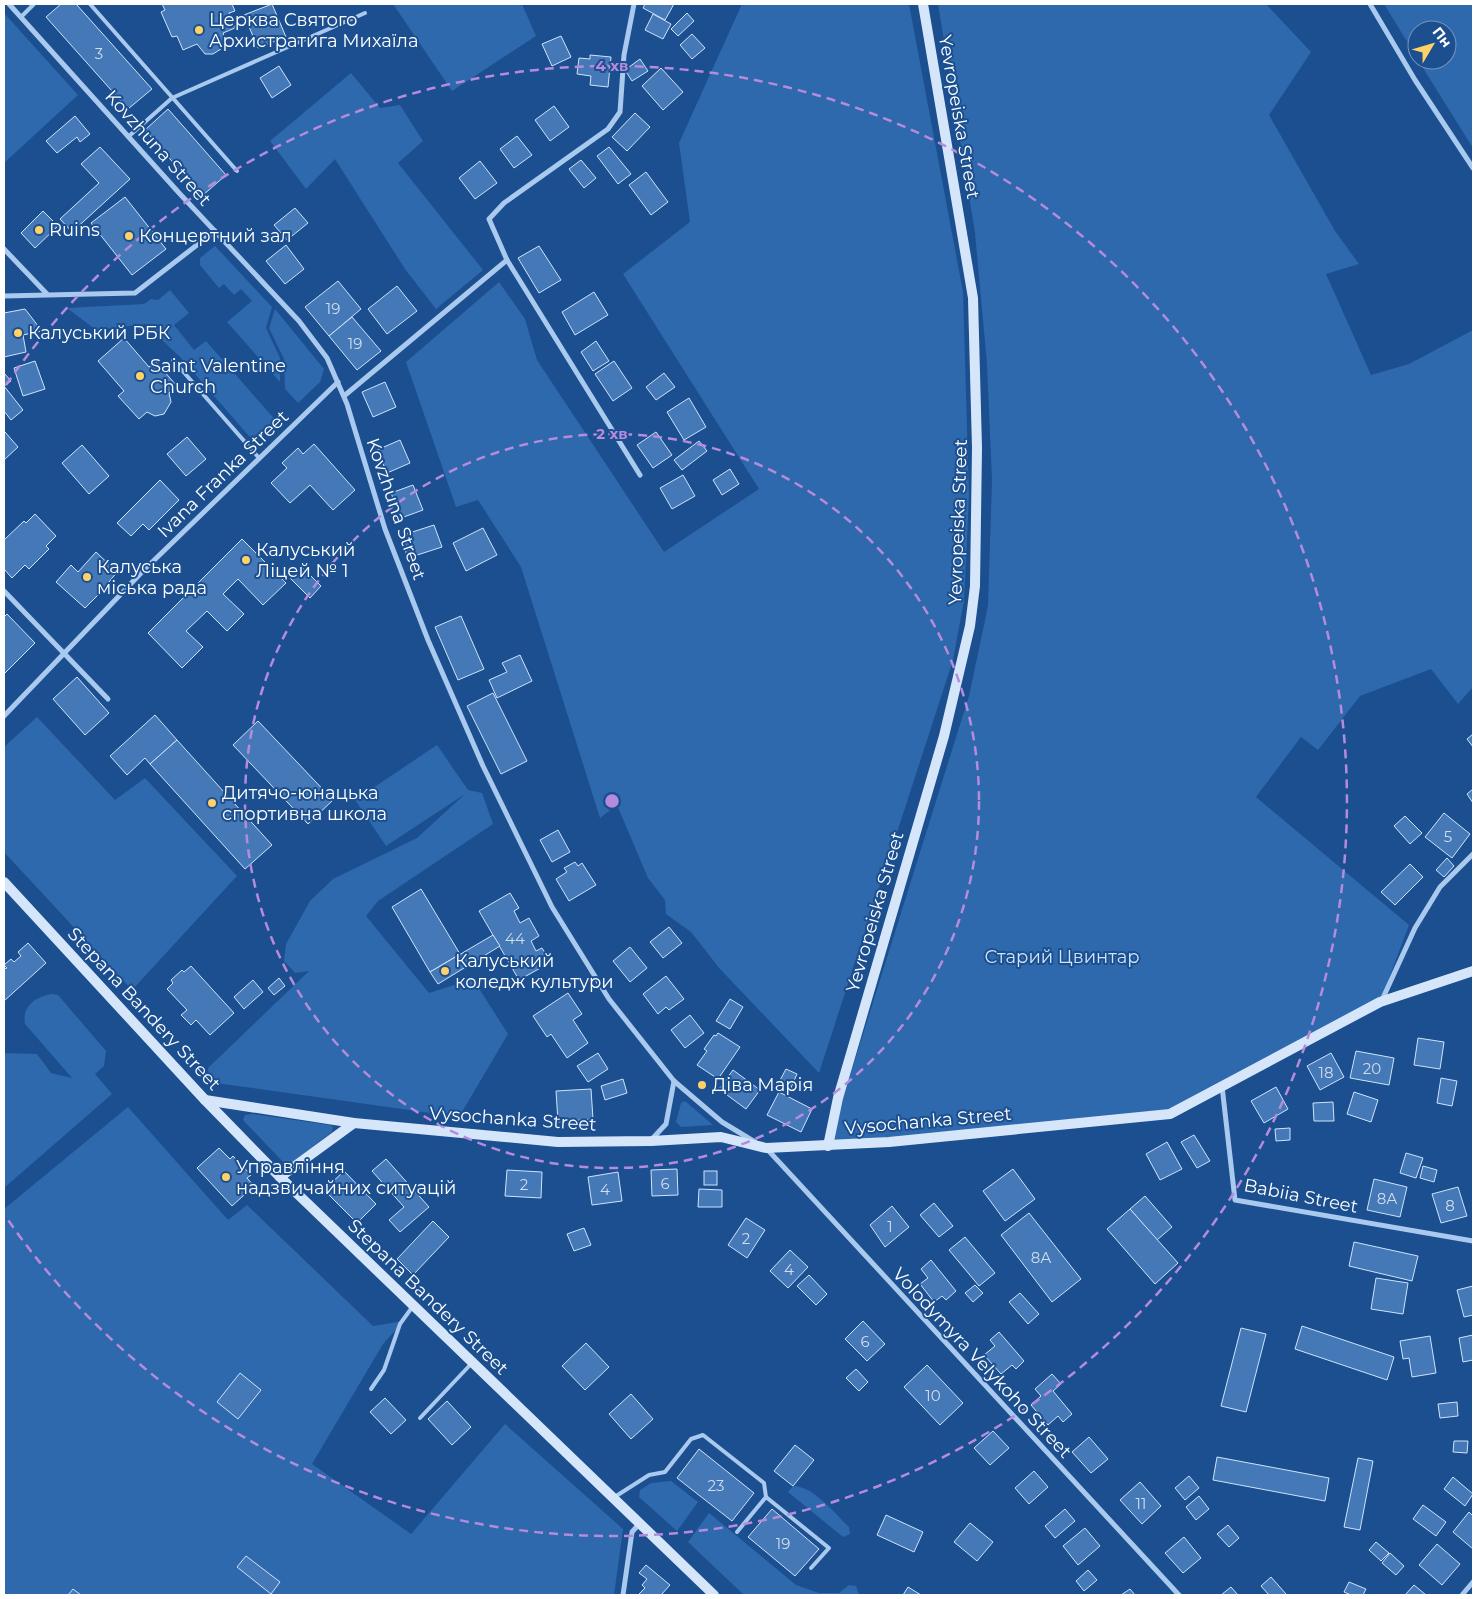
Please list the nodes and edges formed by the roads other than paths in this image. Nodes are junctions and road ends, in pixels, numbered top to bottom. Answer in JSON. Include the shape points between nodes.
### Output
{"nodes":[{"id":1,"x":9,"y":4,"type":"edge"},
{"id":2,"x":34,"y":4,"type":"edge"},
{"id":3,"x":90,"y":4,"type":"edge"},
{"id":4,"x":634,"y":4,"type":"edge"},
{"id":5,"x":923,"y":4,"type":"edge"},
{"id":6,"x":1370,"y":4,"type":"edge"},
{"id":7,"x":365,"y":13,"type":"dead end"},
{"id":8,"x":20,"y":17,"type":"junction"},
{"id":9,"x":172,"y":98,"type":"junction"},
{"id":10,"x":128,"y":137,"type":"junction"},
{"id":11,"x":1473,"y":168,"type":"edge"},
{"id":12,"x":238,"y":171,"type":"dead end"},
{"id":13,"x":215,"y":231,"type":"junction"},
{"id":14,"x":4,"y":249,"type":"edge"},
{"id":15,"x":507,"y":260,"type":"junction"},
{"id":16,"x":47,"y":294,"type":"junction"},
{"id":17,"x":4,"y":296,"type":"edge"},
{"id":18,"x":173,"y":360,"type":"dead end"},
{"id":19,"x":338,"y":382,"type":"junction"},
{"id":20,"x":344,"y":396,"type":"junction"},
{"id":21,"x":259,"y":458,"type":"junction"},
{"id":22,"x":640,"y":475,"type":"dead end"},
{"id":23,"x":5,"y":594,"type":"edge"},
{"id":24,"x":65,"y":654,"type":"junction"},
{"id":25,"x":108,"y":699,"type":"dead end"},
{"id":26,"x":4,"y":716,"type":"edge"},
{"id":27,"x":1473,"y":854,"type":"edge"},
{"id":28,"x":4,"y":882,"type":"edge"},
{"id":29,"x":1473,"y":971,"type":"edge"},
{"id":30,"x":1380,"y":1002,"type":"junction"},
{"id":31,"x":674,"y":1081,"type":"junction"},
{"id":32,"x":1222,"y":1086,"type":"junction"},
{"id":33,"x":205,"y":1100,"type":"junction"},
{"id":34,"x":354,"y":1123,"type":"junction"},
{"id":35,"x":651,"y":1141,"type":"junction"},
{"id":36,"x":828,"y":1146,"type":"junction"},
{"id":37,"x":766,"y":1148,"type":"junction"},
{"id":38,"x":280,"y":1177,"type":"junction"},
{"id":39,"x":1473,"y":1241,"type":"edge"},
{"id":40,"x":413,"y":1306,"type":"junction"},
{"id":41,"x":473,"y":1363,"type":"junction"},
{"id":42,"x":371,"y":1389,"type":"dead end"},
{"id":43,"x":420,"y":1418,"type":"dead end"},
{"id":44,"x":766,"y":1497,"type":"junction"},
{"id":45,"x":614,"y":1498,"type":"junction"},
{"id":46,"x":639,"y":1524,"type":"junction"},
{"id":47,"x":737,"y":1532,"type":"dead end"},
{"id":48,"x":811,"y":1568,"type":"dead end"},
{"id":49,"x":1473,"y":1582,"type":"edge"},
{"id":50,"x":623,"y":1595,"type":"edge"},
{"id":51,"x":714,"y":1595,"type":"edge"},
{"id":52,"x":1179,"y":1595,"type":"edge"},
{"id":53,"x":1462,"y":1595,"type":"edge"}],
"edges":[{"from":1,"to":8,"type":"street","name":"Kovzhuna Street"},
{"from":2,"to":8,"type":"lane"},
{"from":3,"to":9,"type":"lane"},
{"from":4,"to":15,"type":"street","via":[[624,55],[620,112],[608,129],[504,203],[489,219]]},
{"from":5,"to":36,"type":"street","name":"Yevropeiska Street","via":[[973,298],[977,448],[975,586],[970,626],[944,736],[840,1088]]},
{"from":6,"to":11,"type":"street"},
{"from":7,"to":9,"type":"lane"},
{"from":8,"to":10,"type":"street","name":"Kovzhuna Street"},
{"from":9,"to":10,"type":"lane"},
{"from":9,"to":12,"type":"lane"},
{"from":10,"to":13,"type":"street","name":"Kovzhuna Street"},
{"from":13,"to":16,"type":"street","via":[[135,293]]},
{"from":13,"to":19,"type":"street","name":"Kovzhuna Street","via":[[300,321],[327,358]]},
{"from":14,"to":16,"type":"street"},
{"from":15,"to":20,"type":"street"},
{"from":15,"to":22,"type":"street"},
{"from":16,"to":17,"type":"street"},
{"from":18,"to":21,"type":"lane"},
{"from":19,"to":20,"type":"street","name":"Kovzhuna Street"},
{"from":19,"to":21,"type":"street","name":"Ivana Franka Street"},
{"from":20,"to":31,"type":"street","name":"Kovzhuna Street","via":[[385,529],[428,640],[483,766],[552,907],[609,999]]},
{"from":21,"to":24,"type":"street","name":"Ivana Franka Street","via":[[143,571]]},
{"from":23,"to":24,"type":"street"},
{"from":24,"to":25,"type":"street"},
{"from":24,"to":26,"type":"street","name":"Ivana Franka Street"},
{"from":27,"to":30,"type":"street","via":[[1440,887],[1415,928]]},
{"from":28,"to":33,"type":"street","name":"Stepana Bandery Street"},
{"from":29,"to":30,"type":"street","name":"Vysochanka Street"},
{"from":30,"to":32,"type":"street","name":"Vysochanka Street"},
{"from":31,"to":35,"type":"street","via":[[666,1124]]},
{"from":31,"to":37,"type":"street","name":"Kovzhuna Street","via":[[722,1122]]},
{"from":32,"to":36,"type":"street","name":"Vysochanka Street","via":[[1170,1114]]},
{"from":32,"to":39,"type":"street","name":"Babiia Street","via":[[1235,1200]]},
{"from":33,"to":34,"type":"street","name":"Vysochanka Street"},
{"from":33,"to":38,"type":"street","name":"Stepana Bandery Street"},
{"from":34,"to":35,"type":"street","name":"Vysochanka Street","via":[[558,1142]]},
{"from":34,"to":38,"type":"street"},
{"from":35,"to":37,"type":"street","name":"Vysochanka Street","via":[[720,1137]]},
{"from":36,"to":37,"type":"street","name":"Vysochanka Street"},
{"from":37,"to":52,"type":"street","name":"Volodymyra Velykoho Street"},
{"from":38,"to":40,"type":"street","name":"Stepana Bandery Street"},
{"from":40,"to":41,"type":"street","name":"Stepana Bandery Street"},
{"from":40,"to":42,"type":"lane","via":[[400,1324],[384,1370]]},
{"from":41,"to":43,"type":"lane"},
{"from":41,"to":45,"type":"street","name":"Stepana Bandery Street"},
{"from":44,"to":45,"type":"lane","via":[[764,1483],[703,1435],[691,1440],[665,1472],[649,1475]]},
{"from":44,"to":47,"type":"lane"},
{"from":44,"to":48,"type":"lane","via":[[829,1548]]},
{"from":45,"to":46,"type":"street","name":"Stepana Bandery Street"},
{"from":46,"to":50,"type":"street","via":[[632,1532]]},
{"from":46,"to":51,"type":"street","name":"Stepana Bandery Street"},
{"from":49,"to":53,"type":"street"}]}
